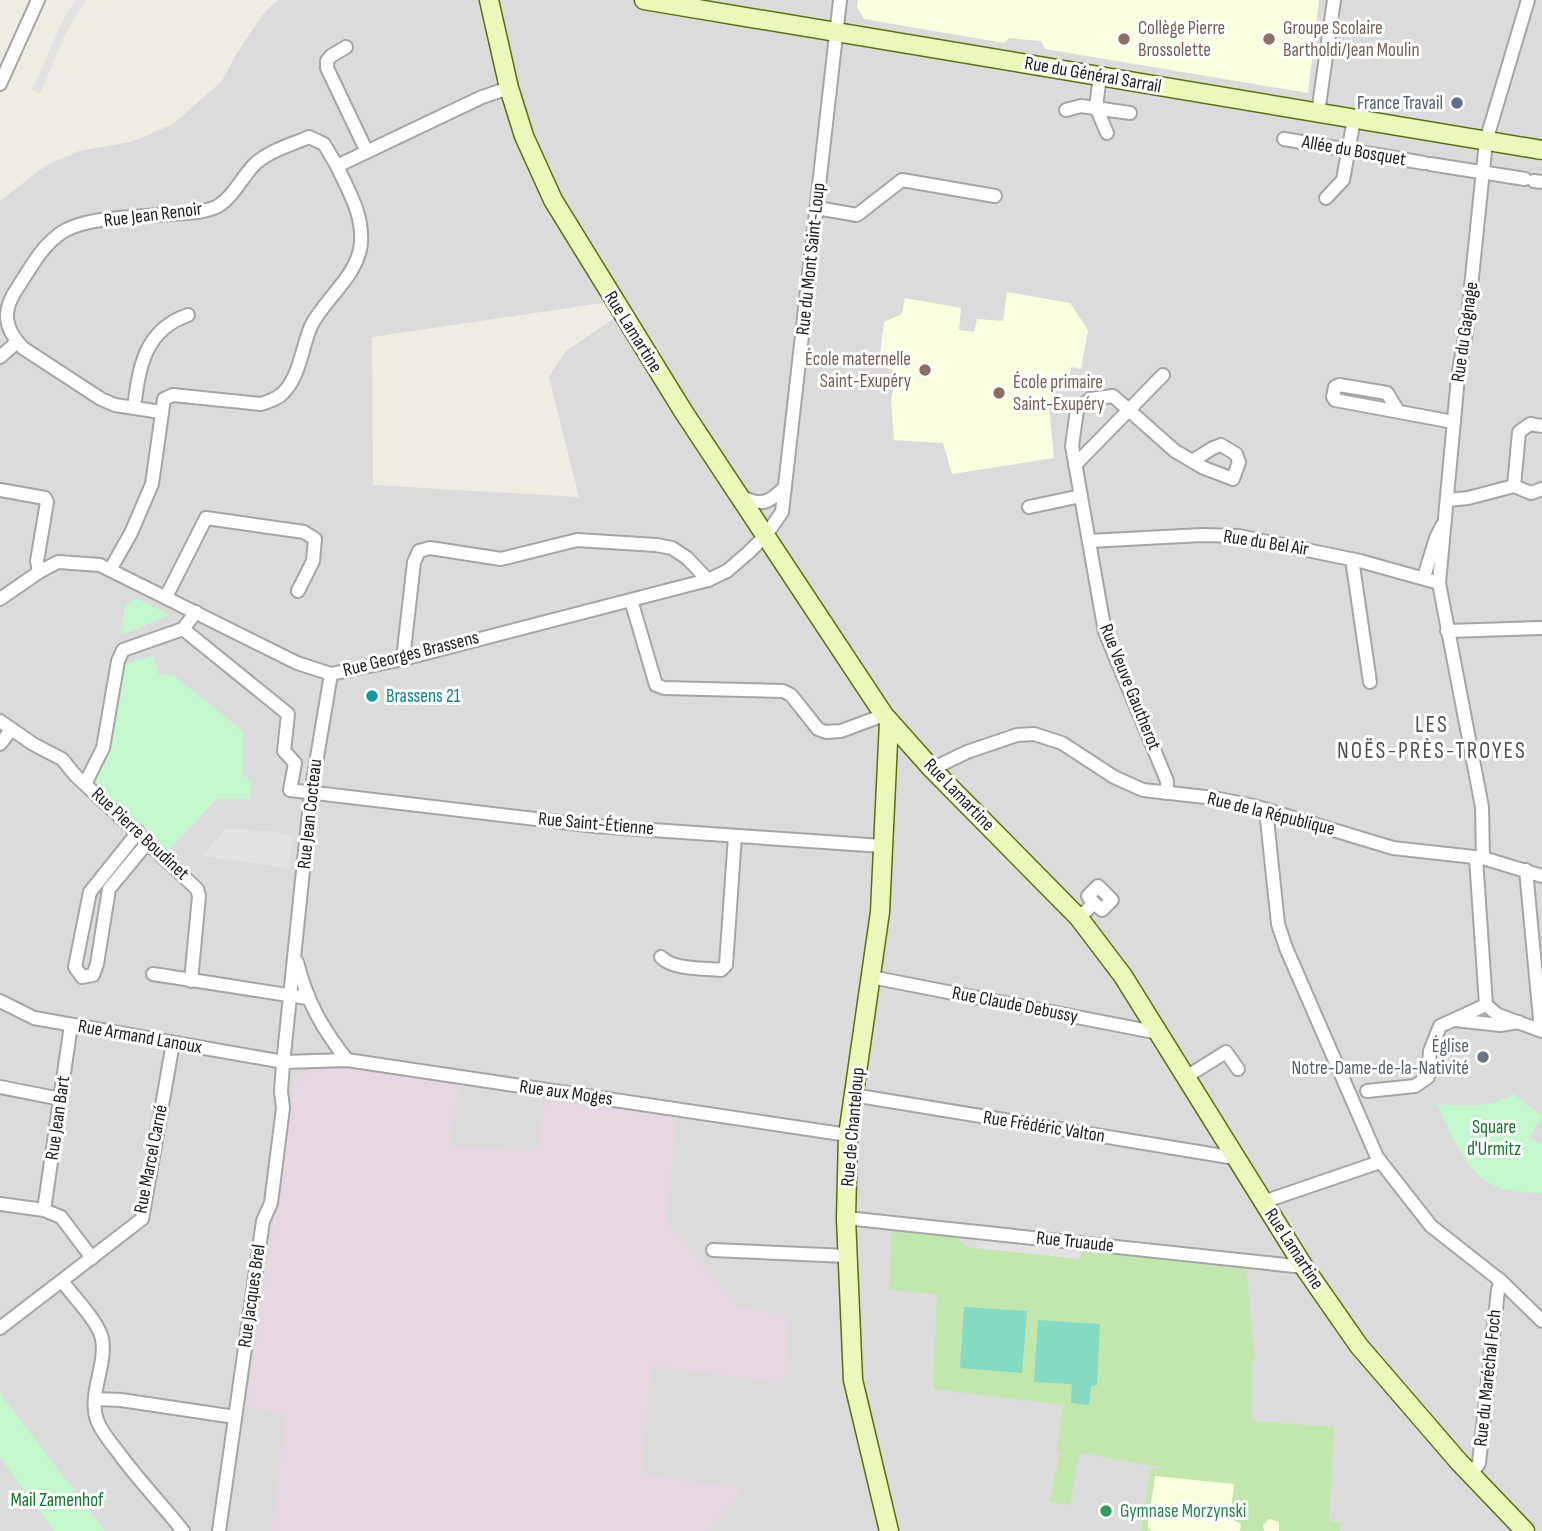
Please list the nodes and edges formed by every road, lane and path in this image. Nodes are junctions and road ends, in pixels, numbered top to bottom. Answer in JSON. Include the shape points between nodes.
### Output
{"nodes":[{"id":1,"x":38,"y":0,"type":"edge"},
{"id":2,"x":46,"y":0,"type":"edge"},
{"id":3,"x":489,"y":0,"type":"edge"},
{"id":4,"x":643,"y":0,"type":"edge"},
{"id":5,"x":840,"y":0,"type":"edge"},
{"id":6,"x":1334,"y":0,"type":"edge"},
{"id":7,"x":1528,"y":0,"type":"edge"},
{"id":8,"x":28,"y":25,"type":"junction"},
{"id":9,"x":837,"y":32,"type":"junction"},
{"id":10,"x":346,"y":47,"type":"dead end"},
{"id":11,"x":1100,"y":76,"type":"junction"},
{"id":12,"x":0,"y":84,"type":"edge"},
{"id":13,"x":509,"y":88,"type":"junction"},
{"id":14,"x":1096,"y":107,"type":"junction"},
{"id":15,"x":1066,"y":110,"type":"dead end"},
{"id":16,"x":1130,"y":113,"type":"dead end"},
{"id":17,"x":1318,"y":113,"type":"junction"},
{"id":18,"x":1353,"y":119,"type":"junction"},
{"id":19,"x":1107,"y":133,"type":"dead end"},
{"id":20,"x":1284,"y":139,"type":"dead end"},
{"id":21,"x":1486,"y":141,"type":"junction"},
{"id":22,"x":1348,"y":149,"type":"junction"},
{"id":23,"x":1542,"y":150,"type":"edge"},
{"id":24,"x":367,"y":152,"type":"junction"},
{"id":25,"x":337,"y":166,"type":"junction"},
{"id":26,"x":1483,"y":171,"type":"junction"},
{"id":27,"x":1534,"y":180,"type":"edge"},
{"id":28,"x":995,"y":196,"type":"dead end"},
{"id":29,"x":1326,"y":198,"type":"dead end"},
{"id":30,"x":817,"y":208,"type":"junction"},
{"id":31,"x":188,"y":316,"type":"dead end"},
{"id":32,"x":17,"y":342,"type":"junction"},
{"id":33,"x":0,"y":357,"type":"edge"},
{"id":34,"x":1163,"y":375,"type":"dead end"},
{"id":35,"x":134,"y":408,"type":"junction"},
{"id":36,"x":1130,"y":411,"type":"junction"},
{"id":37,"x":1398,"y":411,"type":"dead end"},
{"id":38,"x":161,"y":412,"type":"junction"},
{"id":39,"x":1454,"y":422,"type":"junction"},
{"id":40,"x":1542,"y":426,"type":"edge"},
{"id":41,"x":1192,"y":461,"type":"dead end"},
{"id":42,"x":1075,"y":465,"type":"junction"},
{"id":43,"x":1514,"y":486,"type":"junction"},
{"id":44,"x":785,"y":487,"type":"junction"},
{"id":45,"x":0,"y":489,"type":"edge"},
{"id":46,"x":1542,"y":489,"type":"edge"},
{"id":47,"x":738,"y":495,"type":"junction"},
{"id":48,"x":1081,"y":496,"type":"junction"},
{"id":49,"x":1447,"y":500,"type":"junction"},
{"id":50,"x":1029,"y":507,"type":"dead end"},
{"id":51,"x":1444,"y":522,"type":"junction"},
{"id":52,"x":766,"y":535,"type":"junction"},
{"id":53,"x":1089,"y":541,"type":"junction"},
{"id":54,"x":1352,"y":559,"type":"junction"},
{"id":55,"x":110,"y":570,"type":"junction"},
{"id":56,"x":39,"y":572,"type":"junction"},
{"id":57,"x":1424,"y":577,"type":"junction"},
{"id":58,"x":708,"y":580,"type":"junction"},
{"id":59,"x":1439,"y":583,"type":"junction"},
{"id":60,"x":298,"y":591,"type":"dead end"},
{"id":61,"x":166,"y":597,"type":"junction"},
{"id":62,"x":0,"y":599,"type":"edge"},
{"id":63,"x":631,"y":600,"type":"junction"},
{"id":64,"x":196,"y":612,"type":"junction"},
{"id":65,"x":1542,"y":628,"type":"edge"},
{"id":66,"x":183,"y":629,"type":"junction"},
{"id":67,"x":1447,"y":631,"type":"junction"},
{"id":68,"x":403,"y":659,"type":"junction"},
{"id":69,"x":331,"y":674,"type":"junction"},
{"id":70,"x":1370,"y":682,"type":"dead end"},
{"id":71,"x":886,"y":718,"type":"junction"},
{"id":72,"x":0,"y":721,"type":"edge"},
{"id":73,"x":11,"y":730,"type":"junction"},
{"id":74,"x":0,"y":744,"type":"edge"},
{"id":75,"x":932,"y":769,"type":"junction"},
{"id":76,"x":80,"y":779,"type":"junction"},
{"id":77,"x":311,"y":793,"type":"junction"},
{"id":78,"x":1167,"y":793,"type":"junction"},
{"id":79,"x":1266,"y":810,"type":"junction"},
{"id":80,"x":138,"y":832,"type":"junction"},
{"id":81,"x":735,"y":836,"type":"junction"},
{"id":82,"x":148,"y":842,"type":"junction"},
{"id":83,"x":882,"y":846,"type":"junction"},
{"id":84,"x":1480,"y":858,"type":"junction"},
{"id":85,"x":1526,"y":870,"type":"junction"},
{"id":86,"x":1542,"y":876,"type":"edge"},
{"id":87,"x":1094,"y":903,"type":"dead end"},
{"id":88,"x":1079,"y":918,"type":"junction"},
{"id":89,"x":296,"y":955,"type":"junction"},
{"id":90,"x":661,"y":957,"type":"dead end"},
{"id":91,"x":153,"y":974,"type":"dead end"},
{"id":92,"x":870,"y":976,"type":"junction"},
{"id":93,"x":191,"y":981,"type":"junction"},
{"id":94,"x":290,"y":994,"type":"junction"},
{"id":95,"x":307,"y":998,"type":"junction"},
{"id":96,"x":0,"y":1002,"type":"edge"},
{"id":97,"x":1488,"y":1008,"type":"junction"},
{"id":98,"x":1452,"y":1020,"type":"junction"},
{"id":99,"x":1519,"y":1022,"type":"junction"},
{"id":100,"x":1483,"y":1023,"type":"junction"},
{"id":101,"x":71,"y":1025,"type":"junction"},
{"id":102,"x":1541,"y":1031,"type":"edge"},
{"id":103,"x":1159,"y":1032,"type":"junction"},
{"id":104,"x":173,"y":1042,"type":"junction"},
{"id":105,"x":347,"y":1060,"type":"junction"},
{"id":106,"x":284,"y":1062,"type":"junction"},
{"id":107,"x":1237,"y":1069,"type":"dead end"},
{"id":108,"x":1186,"y":1077,"type":"junction"},
{"id":109,"x":0,"y":1087,"type":"edge"},
{"id":110,"x":1367,"y":1091,"type":"dead end"},
{"id":111,"x":853,"y":1095,"type":"junction"},
{"id":112,"x":61,"y":1099,"type":"junction"},
{"id":113,"x":848,"y":1135,"type":"junction"},
{"id":114,"x":1235,"y":1158,"type":"junction"},
{"id":115,"x":1380,"y":1162,"type":"junction"},
{"id":116,"x":1263,"y":1202,"type":"junction"},
{"id":117,"x":0,"y":1204,"type":"edge"},
{"id":118,"x":44,"y":1210,"type":"junction"},
{"id":119,"x":846,"y":1218,"type":"junction"},
{"id":120,"x":713,"y":1250,"type":"dead end"},
{"id":121,"x":847,"y":1256,"type":"junction"},
{"id":122,"x":92,"y":1258,"type":"junction"},
{"id":123,"x":1304,"y":1267,"type":"junction"},
{"id":124,"x":62,"y":1281,"type":"junction"},
{"id":125,"x":1501,"y":1281,"type":"junction"},
{"id":126,"x":1542,"y":1321,"type":"edge"},
{"id":127,"x":0,"y":1328,"type":"edge"},
{"id":128,"x":95,"y":1399,"type":"junction"},
{"id":129,"x":235,"y":1417,"type":"junction"},
{"id":130,"x":1471,"y":1475,"type":"junction"},
{"id":131,"x":183,"y":1531,"type":"edge"},
{"id":132,"x":219,"y":1531,"type":"edge"},
{"id":133,"x":889,"y":1531,"type":"edge"},
{"id":134,"x":1525,"y":1531,"type":"edge"}],
"edges":[{"from":1,"to":8,"type":"street"},
{"from":2,"to":8,"type":"street"},
{"from":3,"to":13,"type":"street","name":"Rue Lamartine"},
{"from":4,"to":9,"type":"street","name":"Rue du Général Sarrail"},
{"from":5,"to":9,"type":"street","name":"Rue du Mont Saint-Loup"},
{"from":6,"to":17,"type":"street"},
{"from":7,"to":21,"type":"street","name":"Rue du Gagnage"},
{"from":8,"to":12,"type":"street"},
{"from":9,"to":11,"type":"street","name":"Rue du Général Sarrail"},
{"from":9,"to":30,"type":"street","name":"Rue du Mont Saint-Loup"},
{"from":10,"to":24,"type":"street","via":[[331,56],[327,68]]},
{"from":11,"to":14,"type":"street"},
{"from":11,"to":17,"type":"street","name":"Rue du Général Sarrail"},
{"from":13,"to":24,"type":"street"},
{"from":13,"to":47,"type":"street","name":"Rue Lamartine","via":[[524,136],[553,200]]},
{"from":14,"to":15,"type":"street"},
{"from":14,"to":16,"type":"street"},
{"from":14,"to":19,"type":"street"},
{"from":17,"to":18,"type":"street","name":"Rue du Général Sarrail"},
{"from":18,"to":21,"type":"street","name":"Rue du Général Sarrail"},
{"from":18,"to":22,"type":"street"},
{"from":20,"to":22,"type":"street","name":"Allée du Bosquet"},
{"from":21,"to":23,"type":"street","name":"Rue du Général Sarrail"},
{"from":21,"to":26,"type":"street","name":"Rue du Gagnage"},
{"from":22,"to":26,"type":"street","name":"Allée du Bosquet"},
{"from":22,"to":29,"type":"street","via":[[1343,180]]},
{"from":24,"to":25,"type":"street"},
{"from":25,"to":32,"type":"street","name":"Rue Jean Renoir","via":[[324,144],[309,137],[254,164],[216,207],[77,224],[59,233],[10,299],[7,323]]},
{"from":25,"to":38,"type":"street","name":"Rue Jean Renoir","via":[[357,208],[360,247],[354,267],[312,324],[285,391],[261,404],[173,395],[164,399]]},
{"from":26,"to":27,"type":"street","name":"Allée du Bosquet"},
{"from":26,"to":39,"type":"street","name":"Rue du Gagnage"},
{"from":28,"to":30,"type":"street","via":[[902,180],[857,215]]},
{"from":30,"to":44,"type":"street","name":"Rue du Mont Saint-Loup"},
{"from":31,"to":35,"type":"street","via":[[174,320],[144,354]]},
{"from":32,"to":33,"type":"street"},
{"from":32,"to":35,"type":"street","via":[[101,399]]},
{"from":34,"to":36,"type":"street"},
{"from":35,"to":38,"type":"street"},
{"from":36,"to":41,"type":"street","name":"Rue Veuve Gautherot"},
{"from":36,"to":42,"type":"street"},
{"from":36,"to":42,"type":"street","name":"Rue Veuve Gautherot","via":[[1113,396],[1090,399],[1077,410],[1072,446]]},
{"from":37,"to":39,"type":"street"},
{"from":38,"to":55,"type":"street","via":[[152,484]]},
{"from":39,"to":49,"type":"street","name":"Rue du Gagnage"},
{"from":40,"to":43,"type":"street","via":[[1530,424],[1519,432]]},
{"from":42,"to":48,"type":"street","name":"Rue Veuve Gautherot"},
{"from":43,"to":46,"type":"street","via":[[1531,493]]},
{"from":43,"to":49,"type":"street"},
{"from":44,"to":47,"type":"street","via":[[762,503]]},
{"from":44,"to":52,"type":"street","name":"Rue du Mont Saint-Loup","via":[[782,512]]},
{"from":45,"to":56,"type":"street","via":[[47,502]]},
{"from":47,"to":52,"type":"street","name":"Rue Lamartine"},
{"from":48,"to":50,"type":"street"},
{"from":48,"to":53,"type":"street","name":"Rue Veuve Gautherot"},
{"from":49,"to":51,"type":"street","name":"Rue du Gagnage"},
{"from":51,"to":57,"type":"street","name":"Rue du Gagnage"},
{"from":51,"to":59,"type":"street","name":"Rue du Gagnage"},
{"from":52,"to":58,"type":"street","name":"Rue Georges Brassens","via":[[727,571]]},
{"from":52,"to":71,"type":"street","name":"Rue Lamartine"},
{"from":53,"to":54,"type":"street","name":"Rue du Bel Air","via":[[1239,536]]},
{"from":53,"to":78,"type":"street","name":"Rue Veuve Gautherot","via":[[1105,632],[1163,769]]},
{"from":54,"to":57,"type":"street","name":"Rue du Bel Air"},
{"from":54,"to":70,"type":"street"},
{"from":55,"to":56,"type":"street","name":"Rue Georges Brassens","via":[[58,562]]},
{"from":55,"to":61,"type":"street","name":"Rue Georges Brassens"},
{"from":56,"to":62,"type":"street"},
{"from":57,"to":59,"type":"street","name":"Rue du Bel Air"},
{"from":58,"to":63,"type":"street","name":"Rue Georges Brassens"},
{"from":58,"to":68,"type":"street","via":[[687,558],[656,545],[577,540],[501,559],[430,548],[419,551],[414,562]]},
{"from":59,"to":67,"type":"street","name":"Rue du Gagnage"},
{"from":60,"to":61,"type":"street","via":[[313,561],[315,539],[304,532],[206,518]]},
{"from":61,"to":64,"type":"street","name":"Rue Georges Brassens"},
{"from":63,"to":68,"type":"street","name":"Rue Georges Brassens"},
{"from":63,"to":71,"type":"street","via":[[656,685],[783,691],[826,732]]},
{"from":64,"to":66,"type":"street"},
{"from":64,"to":69,"type":"street","name":"Rue Georges Brassens","via":[[297,663]]},
{"from":65,"to":67,"type":"street"},
{"from":66,"to":76,"type":"street","via":[[123,650],[103,748]]},
{"from":66,"to":77,"type":"street","via":[[288,714],[284,751],[295,763],[290,790]]},
{"from":67,"to":84,"type":"street","name":"Rue du Gagnage","via":[[1482,807]]},
{"from":68,"to":69,"type":"street","name":"Rue Georges Brassens"},
{"from":69,"to":77,"type":"street","name":"Rue Jean Cocteau"},
{"from":71,"to":75,"type":"street","name":"Rue Lamartine"},
{"from":71,"to":83,"type":"street","name":"Rue de Chanteloup"},
{"from":72,"to":73,"type":"street","name":"Rue Pierre Boudinet"},
{"from":73,"to":74,"type":"street"},
{"from":73,"to":76,"type":"street","name":"Rue Pierre Boudinet","via":[[62,759]]},
{"from":75,"to":78,"type":"street","name":"Rue de la République","via":[[1017,735],[1034,734],[1062,743],[1127,785]]},
{"from":75,"to":88,"type":"street","name":"Rue Lamartine"},
{"from":76,"to":80,"type":"street","name":"Rue Pierre Boudinet"},
{"from":77,"to":81,"type":"street","name":"Rue Saint-Étienne","via":[[595,826]]},
{"from":77,"to":89,"type":"street","name":"Rue Jean Cocteau"},
{"from":78,"to":79,"type":"street","name":"Rue de la République"},
{"from":79,"to":84,"type":"street","name":"Rue de la République","via":[[1393,848]]},
{"from":79,"to":115,"type":"street","via":[[1278,924]]},
{"from":80,"to":82,"type":"street","name":"Rue Pierre Boudinet"},
{"from":80,"to":82,"type":"street","via":[[90,892],[75,967],[82,977],[93,975],[97,964],[109,889]]},
{"from":81,"to":83,"type":"street","name":"Rue Saint-Étienne"},
{"from":81,"to":90,"type":"street","via":[[726,965],[721,970],[692,967],[667,963]]},
{"from":82,"to":93,"type":"street","name":"Rue Pierre Boudinet","via":[[199,895]]},
{"from":83,"to":92,"type":"street","name":"Rue de Chanteloup","via":[[880,912]]},
{"from":84,"to":85,"type":"street","name":"Rue de la République"},
{"from":84,"to":97,"type":"street","name":"Rue du Gagnage"},
{"from":85,"to":86,"type":"street","name":"Rue de la République"},
{"from":85,"to":102,"type":"street"},
{"from":87,"to":88,"type":"street"},
{"from":88,"to":103,"type":"street","name":"Rue Lamartine","via":[[1124,976]]},
{"from":89,"to":94,"type":"street","name":"Rue Jean Cocteau"},
{"from":89,"to":95,"type":"street","name":"Rue Jean Cocteau"},
{"from":91,"to":93,"type":"street"},
{"from":92,"to":103,"type":"street","name":"Rue Claude Debussy"},
{"from":92,"to":111,"type":"street","name":"Rue de Chanteloup"},
{"from":93,"to":94,"type":"street"},
{"from":94,"to":95,"type":"street"},
{"from":94,"to":106,"type":"street","name":"Rue Jean Cocteau"},
{"from":95,"to":105,"type":"street","name":"Rue Jean Cocteau","via":[[323,1030]]},
{"from":96,"to":101,"type":"street","name":"Rue Armand Lanoux","via":[[34,1018]]},
{"from":97,"to":98,"type":"street"},
{"from":97,"to":99,"type":"street"},
{"from":97,"to":100,"type":"street"},
{"from":98,"to":100,"type":"street"},
{"from":98,"to":110,"type":"street","via":[[1440,1026],[1434,1038],[1428,1077],[1415,1086]]},
{"from":99,"to":100,"type":"street"},
{"from":99,"to":102,"type":"street"},
{"from":101,"to":104,"type":"street","name":"Rue Armand Lanoux"},
{"from":101,"to":112,"type":"street","name":"Rue Jean Bart"},
{"from":103,"to":108,"type":"street","name":"Rue Lamartine"},
{"from":104,"to":106,"type":"street","name":"Rue Armand Lanoux"},
{"from":104,"to":122,"type":"street","name":"Rue Marcel Carné","via":[[142,1220]]},
{"from":105,"to":106,"type":"street","name":"Rue aux Moges"},
{"from":105,"to":113,"type":"street","name":"Rue aux Moges"},
{"from":106,"to":129,"type":"street","name":"Rue Jacques Brel","via":[[271,1203],[263,1222]]},
{"from":107,"to":108,"type":"street","via":[[1226,1052]]},
{"from":108,"to":114,"type":"street","name":"Rue Lamartine"},
{"from":109,"to":112,"type":"street"},
{"from":111,"to":113,"type":"street","name":"Rue de Chanteloup"},
{"from":111,"to":114,"type":"street","name":"Rue Frédéric Valton"},
{"from":112,"to":118,"type":"street","name":"Rue Jean Bart"},
{"from":113,"to":119,"type":"street","name":"Rue de Chanteloup"},
{"from":114,"to":116,"type":"street","name":"Rue Lamartine"},
{"from":115,"to":116,"type":"street"},
{"from":115,"to":125,"type":"street","via":[[1431,1226]]},
{"from":116,"to":123,"type":"street","name":"Rue Lamartine"},
{"from":117,"to":118,"type":"street"},
{"from":118,"to":122,"type":"street","via":[[61,1217]]},
{"from":119,"to":121,"type":"street","name":"Rue de Chanteloup"},
{"from":119,"to":123,"type":"street","name":"Rue Truaude"},
{"from":120,"to":121,"type":"street"},
{"from":121,"to":133,"type":"street","name":"Rue de Chanteloup","via":[[853,1380]]},
{"from":122,"to":124,"type":"street","name":"Rue Marcel Carné"},
{"from":123,"to":130,"type":"street","name":"Rue Lamartine","via":[[1383,1377]]},
{"from":124,"to":127,"type":"street","name":"Rue Marcel Carné"},
{"from":124,"to":128,"type":"street","via":[[102,1338]]},
{"from":125,"to":126,"type":"street"},
{"from":125,"to":130,"type":"street","name":"Rue du Maréchal Foch","via":[[1479,1463]]},
{"from":128,"to":129,"type":"street"},
{"from":128,"to":131,"type":"street","via":[[96,1418],[104,1434]]},
{"from":129,"to":132,"type":"street","name":"Rue Jacques Brel"},
{"from":130,"to":134,"type":"street","name":"Rue Lamartine"}]}
